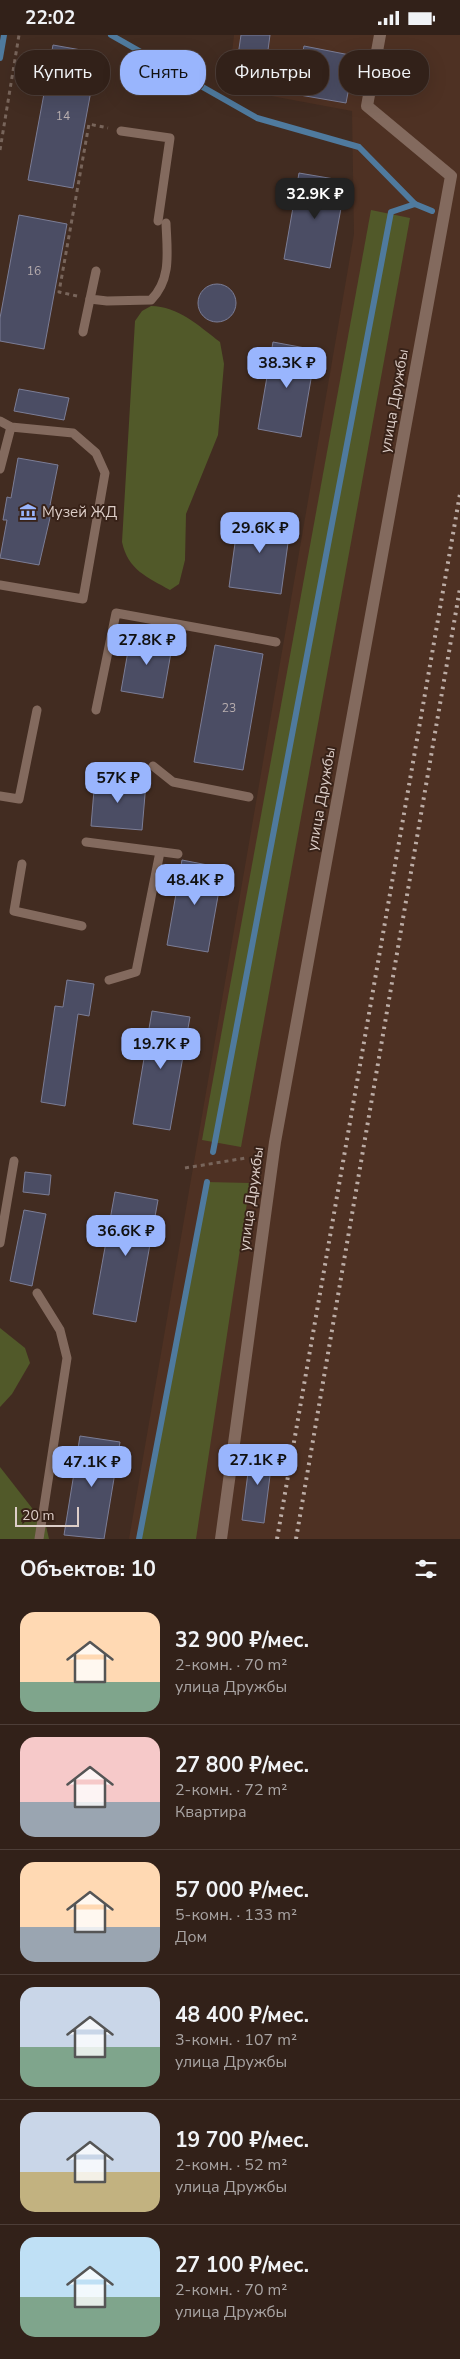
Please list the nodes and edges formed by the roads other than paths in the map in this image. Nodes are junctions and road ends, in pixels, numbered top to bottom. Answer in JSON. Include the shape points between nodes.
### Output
{"nodes":[{"id":1,"x":380,"y":35,"type":"edge"},
{"id":2,"x":121,"y":131,"type":"road end"},
{"id":3,"x":96,"y":271,"type":"dead end"},
{"id":4,"x":90,"y":299,"type":"junction"},
{"id":5,"x":83,"y":332,"type":"dead end"},
{"id":6,"x":0,"y":421,"type":"edge"},
{"id":7,"x":11,"y":427,"type":"junction"},
{"id":8,"x":0,"y":469,"type":"edge"},
{"id":9,"x":0,"y":585,"type":"edge"},
{"id":10,"x":276,"y":642,"type":"dead end"},
{"id":11,"x":96,"y":710,"type":"dead end"},
{"id":12,"x":37,"y":711,"type":"dead end"},
{"id":13,"x":153,"y":766,"type":"dead end"},
{"id":14,"x":0,"y":796,"type":"edge"},
{"id":15,"x":248,"y":797,"type":"dead end"},
{"id":16,"x":86,"y":842,"type":"dead end"},
{"id":17,"x":160,"y":852,"type":"junction"},
{"id":18,"x":178,"y":854,"type":"dead end"},
{"id":19,"x":22,"y":864,"type":"dead end"},
{"id":20,"x":82,"y":926,"type":"dead end"},
{"id":21,"x":109,"y":980,"type":"dead end"},
{"id":22,"x":14,"y":1161,"type":"dead end"},
{"id":23,"x":0,"y":1243,"type":"edge"},
{"id":24,"x":37,"y":1293,"type":"dead end"},
{"id":25,"x":39,"y":1539,"type":"edge"},
{"id":26,"x":221,"y":1539,"type":"edge"}],
"edges":[{"from":1,"to":26,"type":"street","name":"улица Дружбы","via":[[367,106],[451,176],[275,1142]]},
{"from":2,"to":4,"type":"lane","via":[[170,138],[162,222],[168,269],[159,292],[151,301]]},
{"from":3,"to":4,"type":"lane"},
{"from":4,"to":5,"type":"lane"},
{"from":6,"to":7,"type":"lane"},
{"from":7,"to":8,"type":"lane"},
{"from":7,"to":9,"type":"lane","via":[[73,433],[96,453],[105,473],[83,599]]},
{"from":10,"to":11,"type":"lane","via":[[116,613]]},
{"from":12,"to":14,"type":"lane","via":[[18,799]]},
{"from":13,"to":15,"type":"lane","via":[[173,782]]},
{"from":16,"to":17,"type":"lane"},
{"from":17,"to":18,"type":"lane"},
{"from":17,"to":21,"type":"lane","via":[[136,972]]},
{"from":19,"to":20,"type":"lane","via":[[14,911]]},
{"from":22,"to":23,"type":"lane"},
{"from":24,"to":25,"type":"lane","via":[[60,1329],[67,1359]]}]}
